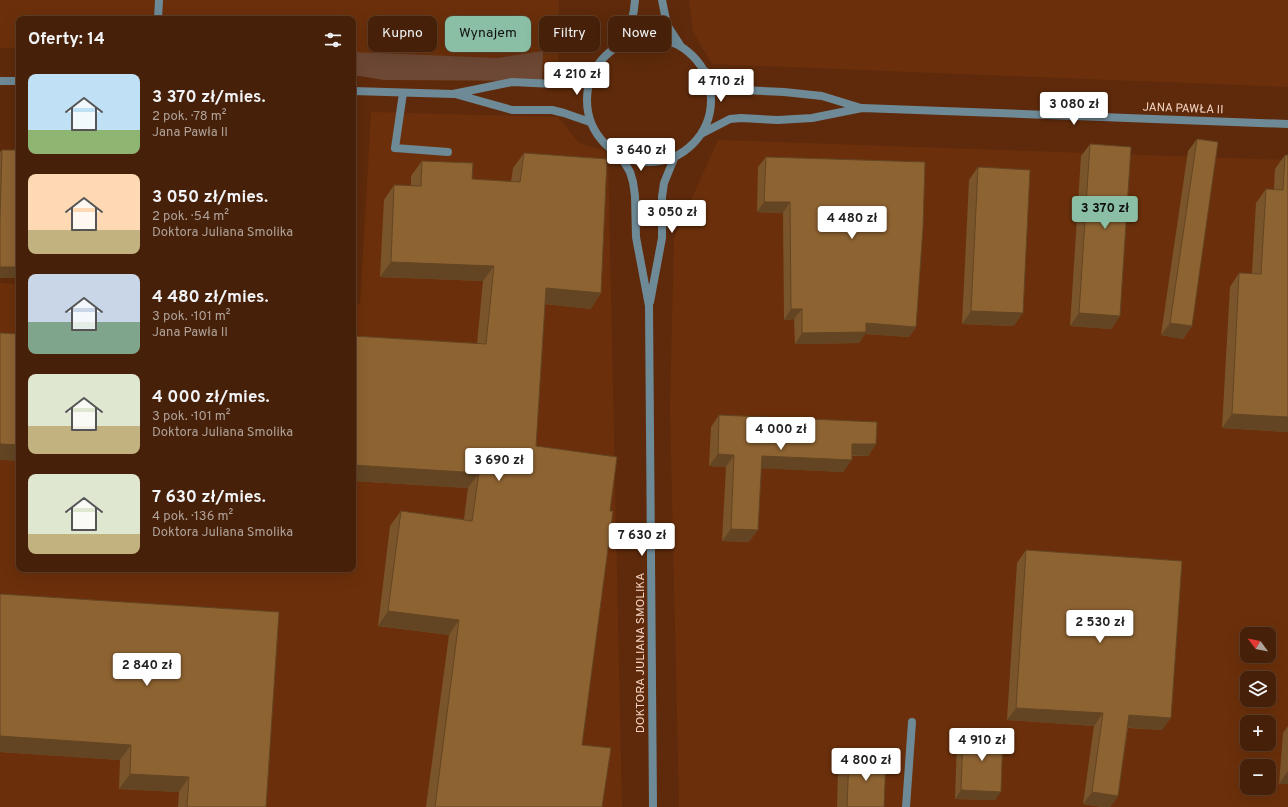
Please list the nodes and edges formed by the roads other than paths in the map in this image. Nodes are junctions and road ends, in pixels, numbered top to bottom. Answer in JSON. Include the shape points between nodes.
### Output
{"nodes":[{"id":1,"x":159,"y":0,"type":"edge"},
{"id":2,"x":634,"y":0,"type":"edge"},
{"id":3,"x":662,"y":0,"type":"edge"},
{"id":4,"x":158,"y":16,"type":"edge"},
{"id":5,"x":633,"y":16,"type":"edge"},
{"id":6,"x":671,"y":42,"type":"edge"},
{"id":7,"x":680,"y":46,"type":"junction"},
{"id":8,"x":609,"y":52,"type":"edge"},
{"id":9,"x":593,"y":71,"type":"junction"},
{"id":10,"x":705,"y":71,"type":"junction"},
{"id":11,"x":0,"y":81,"type":"edge"},
{"id":12,"x":16,"y":81,"type":"edge"},
{"id":13,"x":356,"y":91,"type":"edge"},
{"id":14,"x":403,"y":92,"type":"junction"},
{"id":15,"x":452,"y":94,"type":"junction"},
{"id":16,"x":862,"y":108,"type":"junction"},
{"id":17,"x":590,"y":122,"type":"junction"},
{"id":18,"x":1288,"y":124,"type":"edge"},
{"id":19,"x":701,"y":134,"type":"junction"},
{"id":20,"x":448,"y":152,"type":"dead end"},
{"id":21,"x":620,"y":155,"type":"junction"},
{"id":22,"x":675,"y":156,"type":"junction"},
{"id":23,"x":649,"y":306,"type":"junction"},
{"id":24,"x":912,"y":722,"type":"dead end"},
{"id":25,"x":653,"y":807,"type":"edge"},
{"id":26,"x":906,"y":807,"type":"edge"}],
"edges":[{"from":1,"to":4,"type":"street"},
{"from":2,"to":5,"type":"street"},
{"from":3,"to":7,"type":"street","via":[[667,25]]},
{"from":6,"to":7,"type":"street"},
{"from":7,"to":10,"type":"street","via":[[690,52]]},
{"from":8,"to":9,"type":"street"},
{"from":9,"to":15,"type":"street","via":[[568,82],[512,82]]},
{"from":9,"to":17,"type":"street","via":[[587,88],[586,105]]},
{"from":10,"to":16,"type":"street","name":"JANA PAWŁA II","via":[[724,86],[740,90],[822,96]]},
{"from":10,"to":19,"type":"street","via":[[709,82],[711,106]]},
{"from":11,"to":12,"type":"street"},
{"from":13,"to":14,"type":"street"},
{"from":14,"to":15,"type":"street"},
{"from":14,"to":20,"type":"street","via":[[395,148]]},
{"from":15,"to":17,"type":"street","via":[[512,110],[552,110]]},
{"from":16,"to":18,"type":"street","name":"JANA PAWŁA II"},
{"from":16,"to":19,"type":"street","name":"JANA PAWŁA II","via":[[812,118],[730,119]]},
{"from":17,"to":21,"type":"street","via":[[598,137]]},
{"from":19,"to":22,"type":"street","via":[[690,147]]},
{"from":21,"to":22,"type":"street","via":[[642,162],[659,161]]},
{"from":21,"to":23,"type":"street","name":"DOKTORA JULIANA SMOLIKA","via":[[633,182],[636,237]]},
{"from":22,"to":23,"type":"street","name":"DOKTORA JULIANA SMOLIKA","via":[[664,183],[662,238]]},
{"from":23,"to":25,"type":"street","name":"DOKTORA JULIANA SMOLIKA"},
{"from":24,"to":26,"type":"street"}]}
